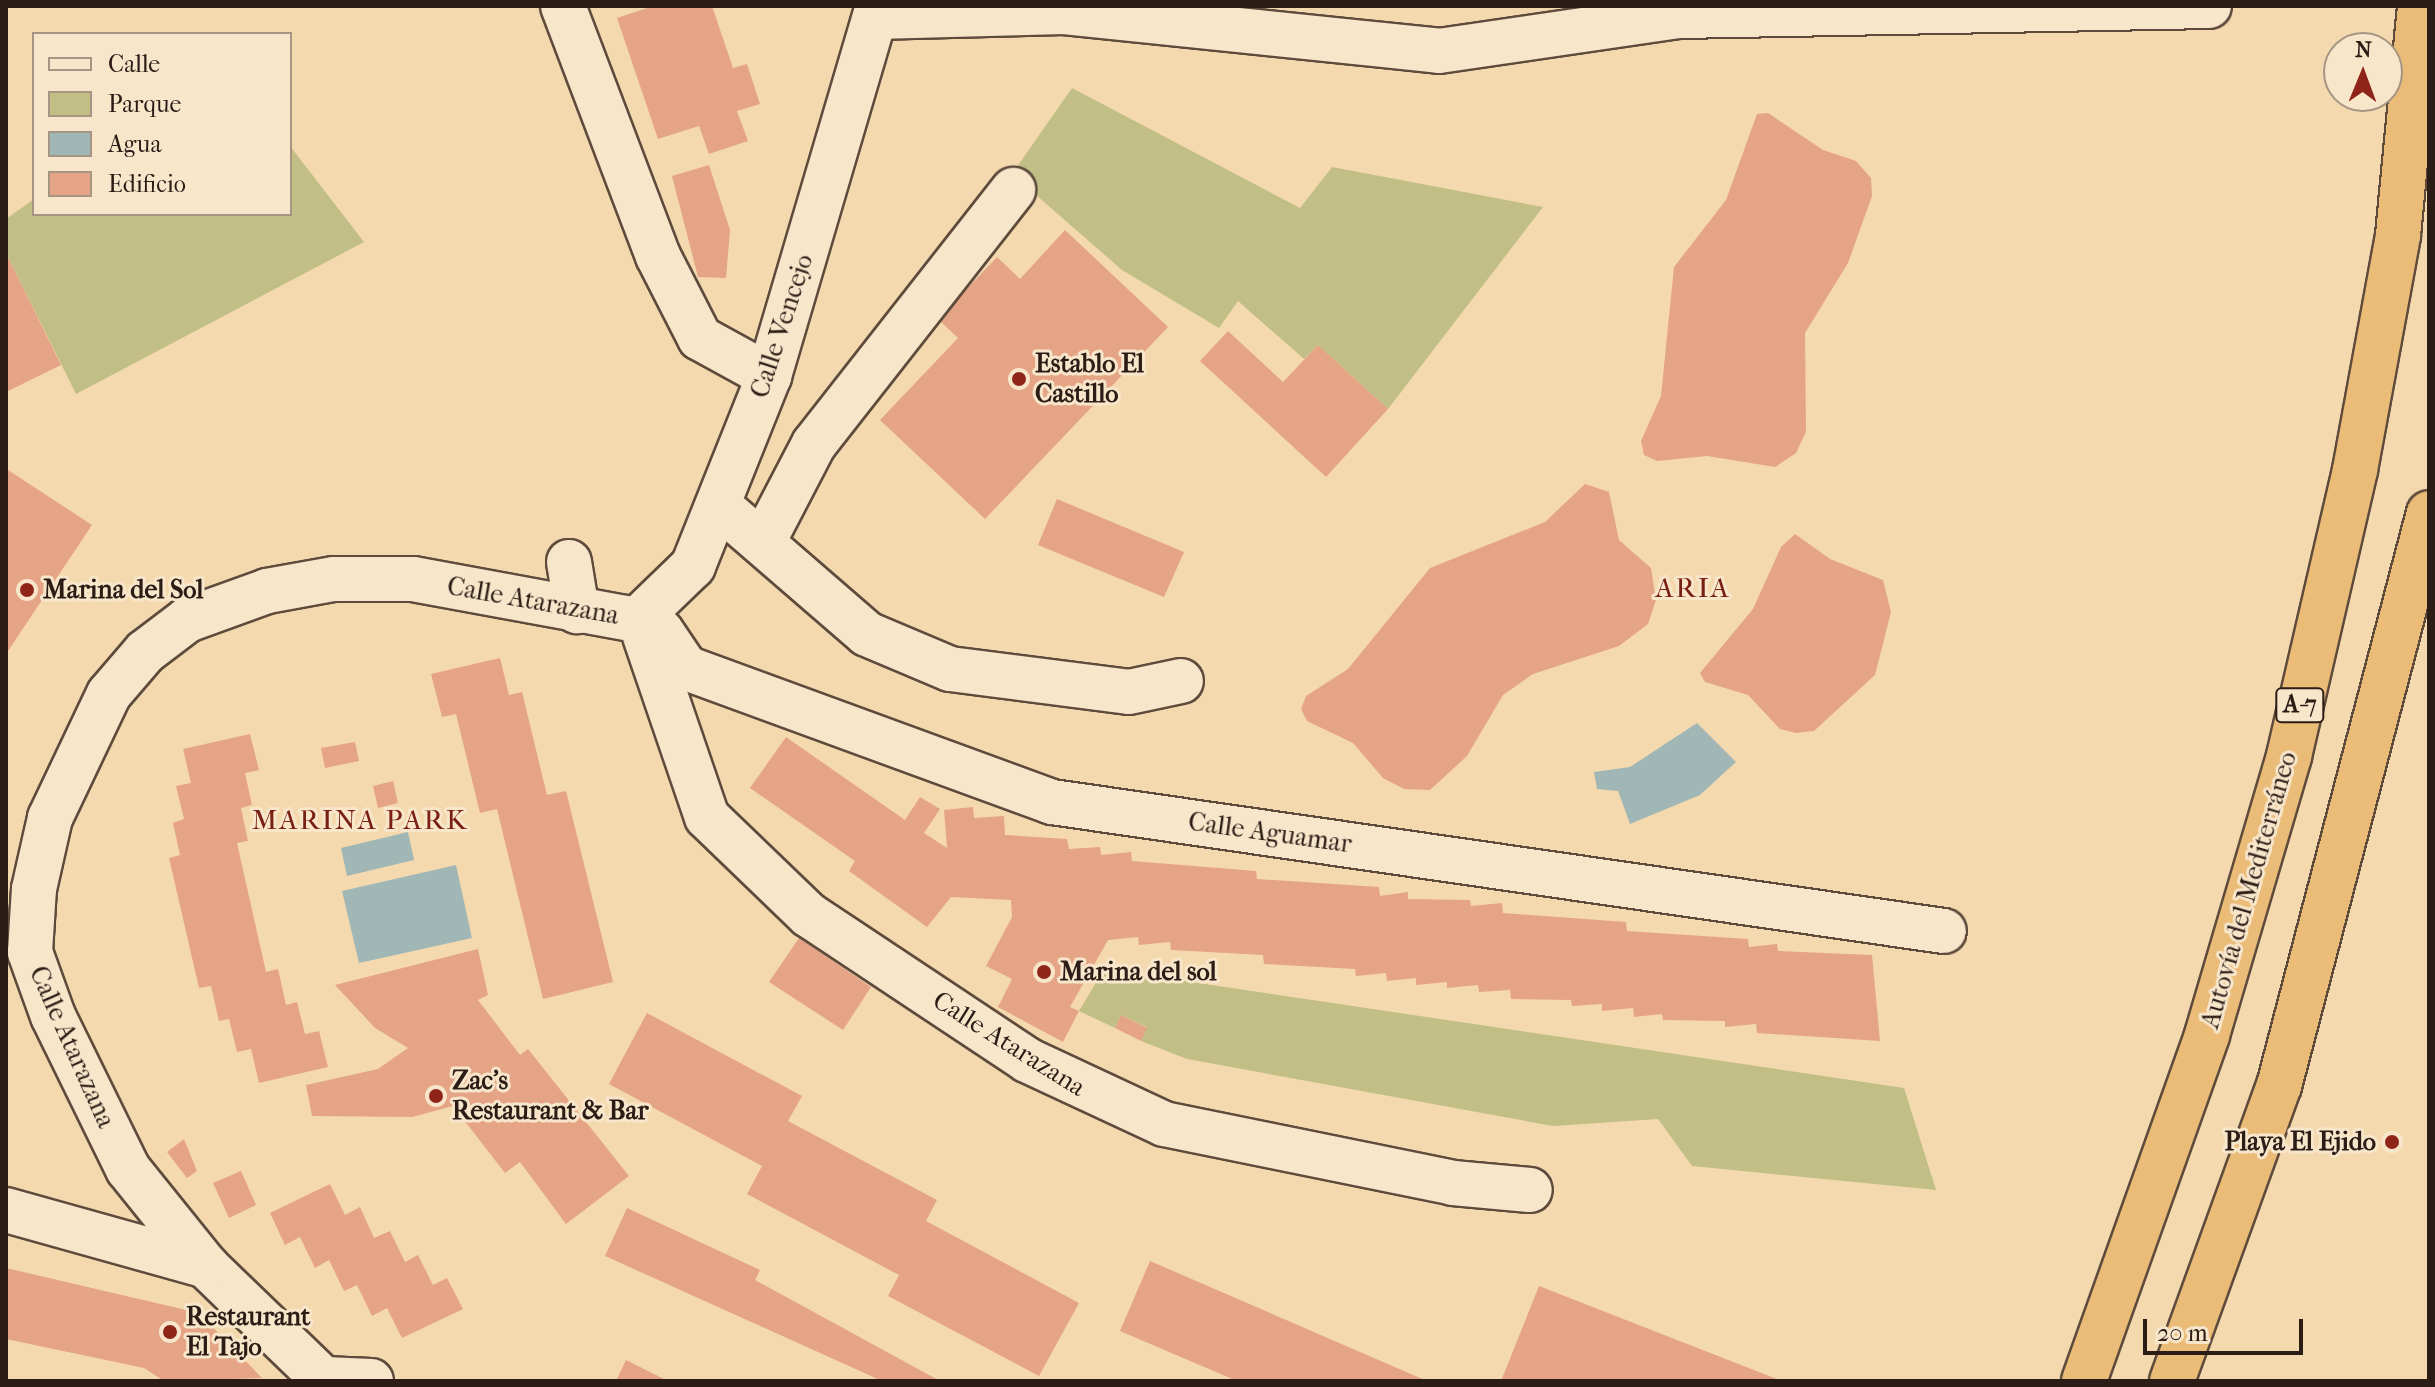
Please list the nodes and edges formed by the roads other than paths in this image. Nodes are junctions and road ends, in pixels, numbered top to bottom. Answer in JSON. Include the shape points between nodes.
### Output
{"nodes":[{"id":1,"x":563,"y":6,"type":"edge"},
{"id":2,"x":2209,"y":6,"type":"edge"},
{"id":3,"x":2420,"y":6,"type":"edge"},
{"id":4,"x":877,"y":11,"type":"edge"},
{"id":5,"x":1013,"y":190,"type":"dead end"},
{"id":6,"x":769,"y":376,"type":"junction"},
{"id":7,"x":718,"y":505,"type":"junction"},
{"id":8,"x":2429,"y":513,"type":"edge"},
{"id":9,"x":764,"y":540,"type":"junction"},
{"id":10,"x":569,"y":562,"type":"dead end"},
{"id":11,"x":577,"y":611,"type":"junction"},
{"id":12,"x":637,"y":620,"type":"junction"},
{"id":13,"x":1181,"y":681,"type":"dead end"},
{"id":14,"x":1944,"y":931,"type":"dead end"},
{"id":15,"x":1530,"y":1190,"type":"dead end"},
{"id":16,"x":6,"y":1210,"type":"edge"},
{"id":17,"x":206,"y":1266,"type":"junction"},
{"id":18,"x":325,"y":1380,"type":"edge"},
{"id":19,"x":371,"y":1381,"type":"edge"},
{"id":20,"x":2084,"y":1381,"type":"edge"},
{"id":21,"x":2172,"y":1381,"type":"edge"}],
"edges":[{"from":1,"to":6,"type":"street","via":[[658,256],[700,338]]},
{"from":2,"to":4,"type":"street","via":[[1680,16],[1439,51],[1064,12]]},
{"from":3,"to":20,"type":"highway","name":"Autovía del Mediterráneo","number":"A-7","via":[[2398,235],[2355,470],[2289,756],[2207,1035]]},
{"from":4,"to":6,"type":"street","name":"Calle Vencejo"},
{"from":5,"to":9,"type":"street","via":[[814,444]]},
{"from":6,"to":7,"type":"street","name":"Calle Vencejo"},
{"from":7,"to":9,"type":"street"},
{"from":7,"to":12,"type":"street","name":"Calle Vencejo","via":[[693,566]]},
{"from":8,"to":21,"type":"highway","via":[[2279,1086]]},
{"from":9,"to":13,"type":"street","via":[[867,634],[950,669],[1129,692]]},
{"from":10,"to":11,"type":"street"},
{"from":11,"to":12,"type":"street","name":"Calle Atarazana"},
{"from":11,"to":17,"type":"street","name":"Calle Atarazana","via":[[413,579],[334,579],[267,591],[187,620],[145,652],[109,694],[50,818],[34,889],[30,952],[53,1016],[128,1169]]},
{"from":12,"to":14,"type":"street","name":"Calle Aguamar","via":[[661,631],[686,668],[1052,802]]},
{"from":12,"to":15,"type":"street","name":"Calle Atarazana","via":[[707,817],[809,915],[1027,1060],[1164,1124],[1453,1183]]},
{"from":16,"to":17,"type":"street"},
{"from":17,"to":18,"type":"street","name":"Calle Atarazana"},
{"from":18,"to":19,"type":"street"}]}
